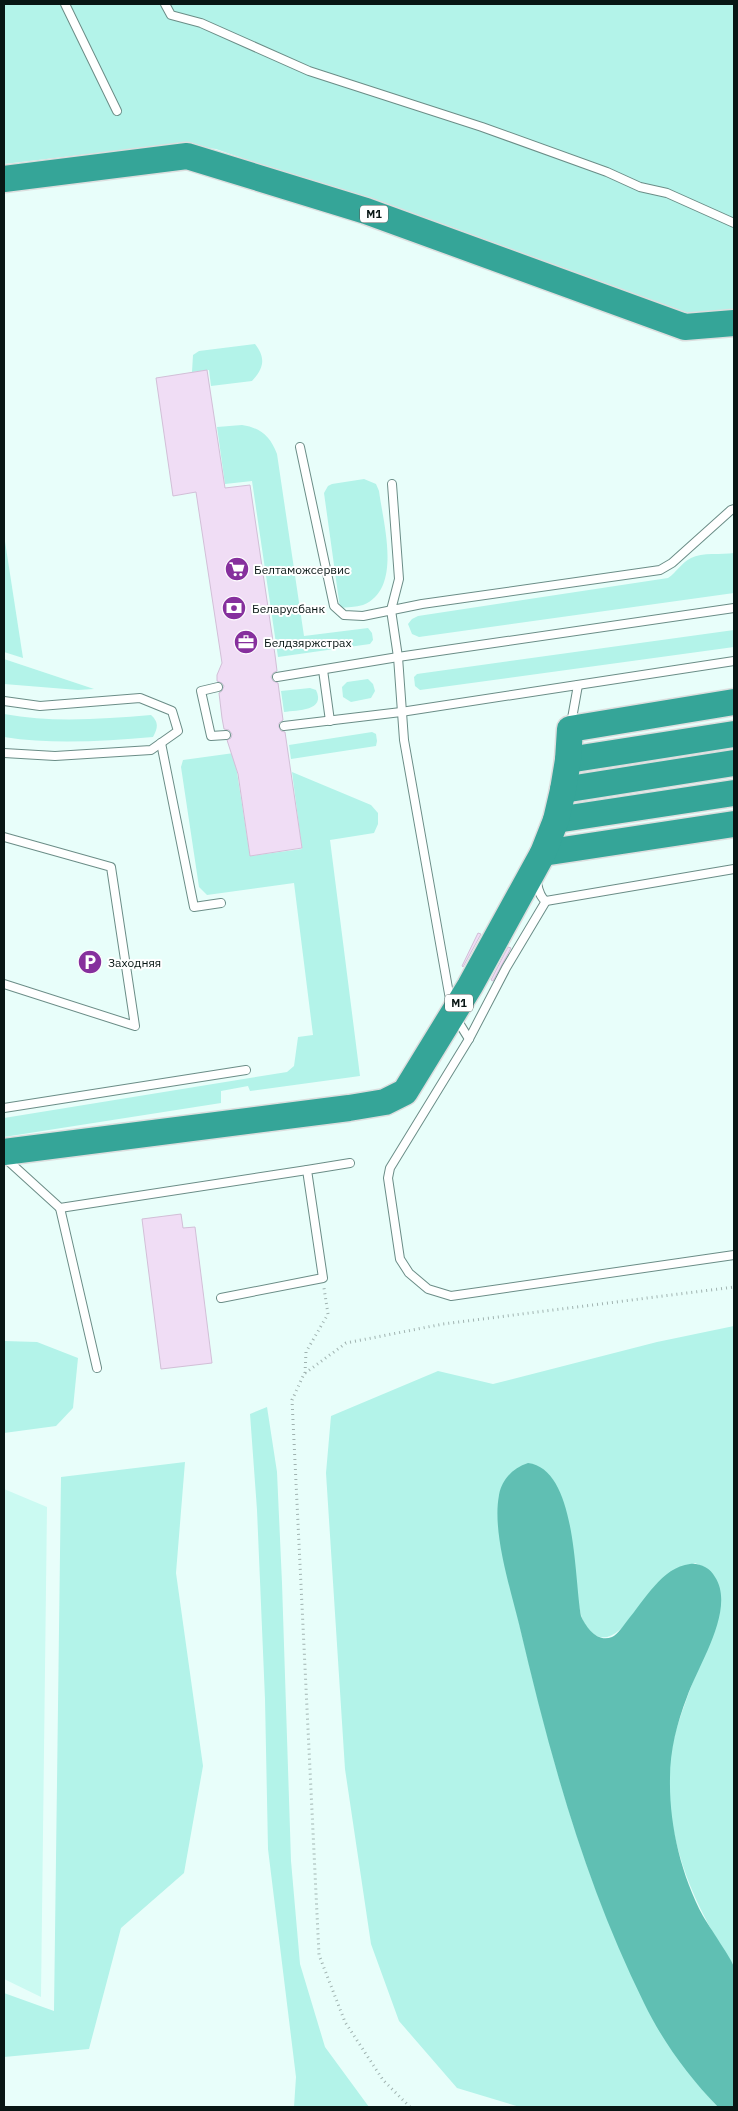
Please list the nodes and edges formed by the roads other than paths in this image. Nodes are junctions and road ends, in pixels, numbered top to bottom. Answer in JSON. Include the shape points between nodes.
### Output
{"nodes":[{"id":1,"x":65,"y":4,"type":"edge"},
{"id":2,"x":165,"y":4,"type":"edge"},
{"id":3,"x":117,"y":111,"type":"dead end"},
{"id":4,"x":4,"y":179,"type":"edge"},
{"id":5,"x":734,"y":223,"type":"edge"},
{"id":6,"x":734,"y":323,"type":"edge"},
{"id":7,"x":300,"y":447,"type":"dead end"},
{"id":8,"x":392,"y":484,"type":"dead end"},
{"id":9,"x":734,"y":509,"type":"edge"},
{"id":10,"x":734,"y":608,"type":"edge"},
{"id":11,"x":391,"y":610,"type":"junction"},
{"id":12,"x":398,"y":657,"type":"junction"},
{"id":13,"x":734,"y":661,"type":"edge"},
{"id":14,"x":323,"y":670,"type":"junction"},
{"id":15,"x":277,"y":678,"type":"dead end"},
{"id":16,"x":578,"y":685,"type":"junction"},
{"id":17,"x":218,"y":687,"type":"dead end"},
{"id":18,"x":4,"y":701,"type":"edge"},
{"id":19,"x":734,"y":702,"type":"edge"},
{"id":20,"x":401,"y":712,"type":"junction"},
{"id":21,"x":330,"y":721,"type":"junction"},
{"id":22,"x":734,"y":721,"type":"edge"},
{"id":23,"x":284,"y":726,"type":"dead end"},
{"id":24,"x":734,"y":734,"type":"edge"},
{"id":25,"x":226,"y":735,"type":"dead end"},
{"id":26,"x":161,"y":743,"type":"junction"},
{"id":27,"x":734,"y":748,"type":"edge"},
{"id":28,"x":4,"y":753,"type":"edge"},
{"id":29,"x":734,"y":763,"type":"edge"},
{"id":30,"x":734,"y":778,"type":"edge"},
{"id":31,"x":734,"y":793,"type":"edge"},
{"id":32,"x":558,"y":798,"type":"junction"},
{"id":33,"x":734,"y":809,"type":"edge"},
{"id":34,"x":734,"y":824,"type":"edge"},
{"id":35,"x":4,"y":837,"type":"edge"},
{"id":36,"x":734,"y":869,"type":"edge"},
{"id":37,"x":546,"y":901,"type":"junction"},
{"id":38,"x":221,"y":903,"type":"dead end"},
{"id":39,"x":4,"y":984,"type":"edge"},
{"id":40,"x":453,"y":1013,"type":"junction"},
{"id":41,"x":469,"y":1039,"type":"junction"},
{"id":42,"x":246,"y":1070,"type":"dead end"},
{"id":43,"x":4,"y":1108,"type":"edge"},
{"id":44,"x":4,"y":1152,"type":"edge"},
{"id":45,"x":4,"y":1157,"type":"edge"},
{"id":46,"x":350,"y":1163,"type":"dead end"},
{"id":47,"x":307,"y":1170,"type":"junction"},
{"id":48,"x":60,"y":1208,"type":"junction"},
{"id":49,"x":734,"y":1255,"type":"edge"},
{"id":50,"x":221,"y":1298,"type":"dead end"},
{"id":51,"x":97,"y":1368,"type":"dead end"}],
"edges":[{"from":1,"to":3,"type":"lane"},
{"from":2,"to":5,"type":"lane","via":[[171,15],[201,23],[309,71],[482,127],[640,187],[668,193]]},
{"from":4,"to":6,"type":"highway","number":"М1","via":[[187,156],[366,211],[685,327]]},
{"from":7,"to":11,"type":"lane","via":[[334,606],[344,615],[363,616]]},
{"from":8,"to":11,"type":"lane","via":[[398,579]]},
{"from":9,"to":11,"type":"lane","via":[[660,570]]},
{"from":10,"to":12,"type":"lane"},
{"from":11,"to":12,"type":"lane"},
{"from":12,"to":14,"type":"lane"},
{"from":12,"to":20,"type":"lane"},
{"from":13,"to":16,"type":"lane"},
{"from":14,"to":15,"type":"lane"},
{"from":14,"to":21,"type":"lane"},
{"from":16,"to":20,"type":"lane"},
{"from":16,"to":32,"type":"lane"},
{"from":17,"to":25,"type":"lane","via":[[201,691],[211,736]]},
{"from":18,"to":26,"type":"lane","via":[[40,706],[140,698],[172,711],[178,731]]},
{"from":19,"to":32,"type":"highway"},
{"from":20,"to":21,"type":"lane"},
{"from":20,"to":40,"type":"lane"},
{"from":21,"to":23,"type":"lane"},
{"from":22,"to":32,"type":"highway"},
{"from":24,"to":32,"type":"highway"},
{"from":26,"to":28,"type":"lane","via":[[151,750],[55,756]]},
{"from":26,"to":38,"type":"lane","via":[[194,907]]},
{"from":27,"to":32,"type":"highway"},
{"from":29,"to":32,"type":"highway"},
{"from":30,"to":32,"type":"highway"},
{"from":31,"to":32,"type":"highway"},
{"from":32,"to":33,"type":"highway"},
{"from":32,"to":34,"type":"highway"},
{"from":32,"to":37,"type":"lane","via":[[536,879],[539,892]]},
{"from":32,"to":40,"type":"highway","number":"М1"},
{"from":35,"to":39,"type":"lane","via":[[111,867],[136,1026]]},
{"from":36,"to":37,"type":"lane"},
{"from":37,"to":41,"type":"lane"},
{"from":40,"to":41,"type":"lane"},
{"from":40,"to":44,"type":"highway","number":"М1","via":[[404,1092],[385,1102]]},
{"from":41,"to":49,"type":"lane","via":[[390,1168],[388,1178],[400,1259],[409,1273],[428,1289],[451,1296]]},
{"from":42,"to":43,"type":"lane"},
{"from":45,"to":48,"type":"lane"},
{"from":46,"to":47,"type":"lane"},
{"from":47,"to":48,"type":"lane"},
{"from":47,"to":50,"type":"lane","via":[[322,1278]]},
{"from":48,"to":51,"type":"lane"}]}
